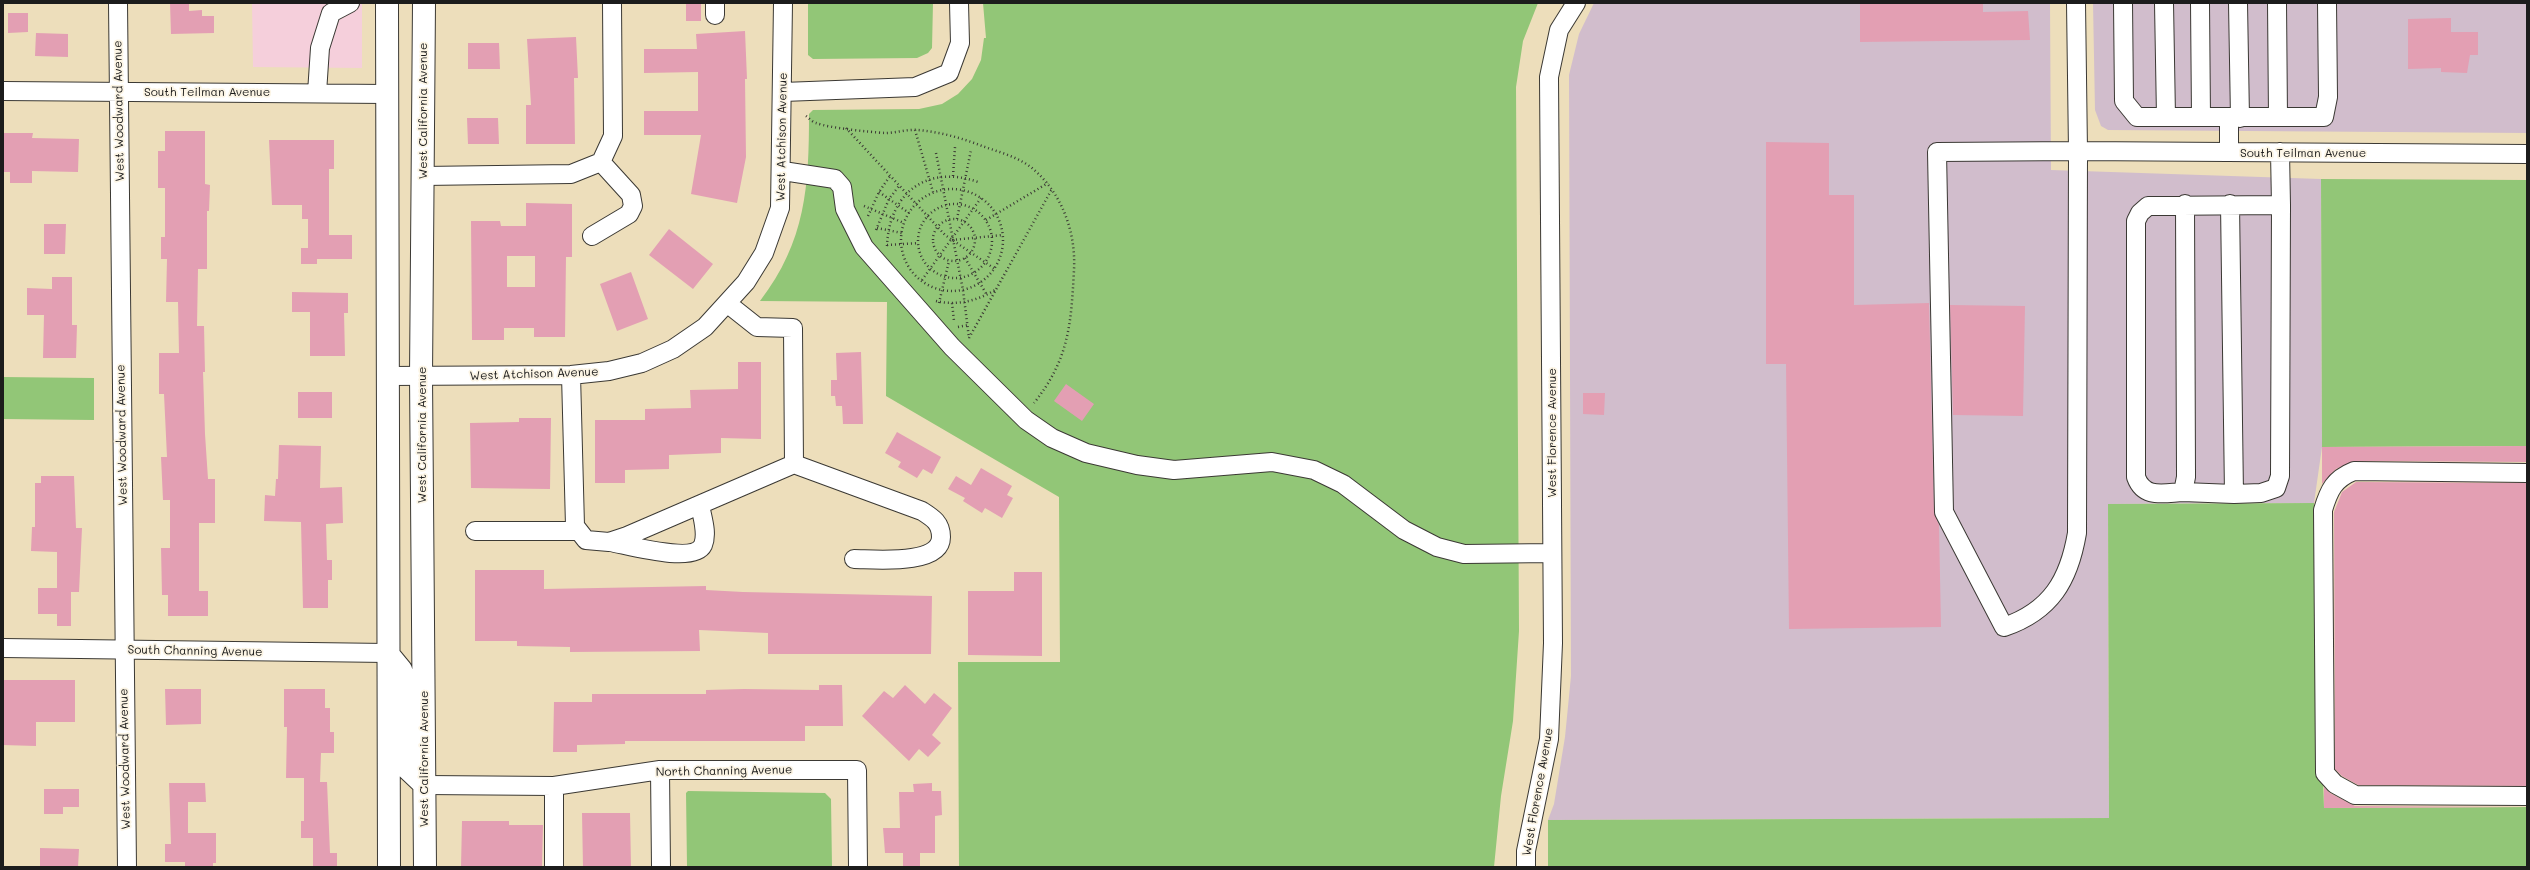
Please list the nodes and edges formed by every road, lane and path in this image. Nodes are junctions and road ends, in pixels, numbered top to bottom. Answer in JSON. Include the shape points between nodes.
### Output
{"nodes":[{"id":1,"x":118,"y":3,"type":"edge"},
{"id":2,"x":350,"y":3,"type":"edge"},
{"id":3,"x":387,"y":3,"type":"edge"},
{"id":4,"x":424,"y":3,"type":"edge"},
{"id":5,"x":612,"y":3,"type":"edge"},
{"id":6,"x":783,"y":3,"type":"edge"},
{"id":7,"x":959,"y":3,"type":"edge"},
{"id":8,"x":1576,"y":3,"type":"edge"},
{"id":9,"x":2076,"y":3,"type":"edge"},
{"id":10,"x":2123,"y":3,"type":"edge"},
{"id":11,"x":2164,"y":3,"type":"edge"},
{"id":12,"x":2200,"y":3,"type":"edge"},
{"id":13,"x":2238,"y":3,"type":"edge"},
{"id":14,"x":2277,"y":3,"type":"edge"},
{"id":15,"x":2327,"y":3,"type":"edge"},
{"id":16,"x":3,"y":91,"type":"edge"},
{"id":17,"x":119,"y":92,"type":"junction"},
{"id":18,"x":783,"y":92,"type":"junction"},
{"id":19,"x":317,"y":93,"type":"junction"},
{"id":20,"x":387,"y":94,"type":"junction"},
{"id":21,"x":806,"y":116,"type":"dead end"},
{"id":22,"x":2166,"y":117,"type":"junction"},
{"id":23,"x":2201,"y":117,"type":"junction"},
{"id":24,"x":2278,"y":117,"type":"junction"},
{"id":25,"x":2234,"y":118,"type":"junction"},
{"id":26,"x":846,"y":127,"type":"junction"},
{"id":27,"x":915,"y":130,"type":"junction"},
{"id":28,"x":955,"y":148,"type":"dead end"},
{"id":29,"x":971,"y":150,"type":"dead end"},
{"id":30,"x":2078,"y":151,"type":"junction"},
{"id":31,"x":2229,"y":152,"type":"junction"},
{"id":32,"x":2280,"y":152,"type":"junction"},
{"id":33,"x":936,"y":153,"type":"dead end"},
{"id":34,"x":2527,"y":154,"type":"edge"},
{"id":35,"x":601,"y":162,"type":"junction"},
{"id":36,"x":783,"y":171,"type":"junction"},
{"id":37,"x":423,"y":176,"type":"junction"},
{"id":38,"x":890,"y":176,"type":"junction"},
{"id":39,"x":953,"y":176,"type":"junction"},
{"id":40,"x":941,"y":177,"type":"junction"},
{"id":41,"x":965,"y":177,"type":"junction"},
{"id":42,"x":929,"y":178,"type":"junction"},
{"id":43,"x":978,"y":182,"type":"dead end"},
{"id":44,"x":1048,"y":183,"type":"junction"},
{"id":45,"x":899,"y":186,"type":"junction"},
{"id":46,"x":943,"y":190,"type":"junction"},
{"id":47,"x":963,"y":190,"type":"junction"},
{"id":48,"x":1052,"y":190,"type":"junction"},
{"id":49,"x":879,"y":192,"type":"junction"},
{"id":50,"x":933,"y":192,"type":"junction"},
{"id":51,"x":907,"y":194,"type":"junction"},
{"id":52,"x":981,"y":198,"type":"junction"},
{"id":53,"x":889,"y":199,"type":"junction"},
{"id":54,"x":960,"y":203,"type":"junction"},
{"id":55,"x":916,"y":204,"type":"junction"},
{"id":56,"x":946,"y":204,"type":"junction"},
{"id":57,"x":2185,"y":204,"type":"junction"},
{"id":58,"x":2230,"y":204,"type":"junction"},
{"id":59,"x":860,"y":205,"type":"dead end"},
{"id":60,"x":2281,"y":205,"type":"junction"},
{"id":61,"x":899,"y":206,"type":"junction"},
{"id":62,"x":974,"y":208,"type":"junction"},
{"id":63,"x":870,"y":210,"type":"junction"},
{"id":64,"x":909,"y":213,"type":"junction"},
{"id":65,"x":996,"y":213,"type":"junction"},
{"id":66,"x":882,"y":214,"type":"junction"},
{"id":67,"x":927,"y":215,"type":"junction"},
{"id":68,"x":868,"y":217,"type":"dead end"},
{"id":69,"x":893,"y":218,"type":"junction"},
{"id":70,"x":957,"y":219,"type":"junction"},
{"id":71,"x":949,"y":220,"type":"junction"},
{"id":72,"x":986,"y":220,"type":"junction"},
{"id":73,"x":964,"y":221,"type":"junction"},
{"id":74,"x":904,"y":223,"type":"junction"},
{"id":75,"x":938,"y":227,"type":"junction"},
{"id":76,"x":1003,"y":235,"type":"junction"},
{"id":77,"x":592,"y":236,"type":"dead end"},
{"id":78,"x":993,"y":236,"type":"junction"},
{"id":79,"x":975,"y":238,"type":"junction"},
{"id":80,"x":952,"y":240,"type":"junction"},
{"id":81,"x":918,"y":243,"type":"junction"},
{"id":82,"x":887,"y":245,"type":"junction"},
{"id":83,"x":902,"y":245,"type":"junction"},
{"id":84,"x":869,"y":246,"type":"junction"},
{"id":85,"x":888,"y":251,"type":"dead end"},
{"id":86,"x":971,"y":253,"type":"junction"},
{"id":87,"x":940,"y":256,"type":"junction"},
{"id":88,"x":965,"y":258,"type":"junction"},
{"id":89,"x":949,"y":261,"type":"junction"},
{"id":90,"x":956,"y":261,"type":"junction"},
{"id":91,"x":930,"y":268,"type":"junction"},
{"id":92,"x":994,"y":269,"type":"junction"},
{"id":93,"x":974,"y":273,"type":"junction"},
{"id":94,"x":945,"y":277,"type":"junction"},
{"id":95,"x":960,"y":278,"type":"junction"},
{"id":96,"x":922,"y":280,"type":"junction"},
{"id":97,"x":980,"y":282,"type":"junction"},
{"id":98,"x":942,"y":290,"type":"junction"},
{"id":99,"x":963,"y":290,"type":"junction"},
{"id":100,"x":994,"y":290,"type":"dead end"},
{"id":101,"x":911,"y":295,"type":"junction"},
{"id":102,"x":987,"y":295,"type":"junction"},
{"id":103,"x":939,"y":302,"type":"junction"},
{"id":104,"x":964,"y":302,"type":"junction"},
{"id":105,"x":952,"y":303,"type":"junction"},
{"id":106,"x":728,"y":304,"type":"junction"},
{"id":107,"x":935,"y":327,"type":"junction"},
{"id":108,"x":954,"y":327,"type":"dead end"},
{"id":109,"x":969,"y":338,"type":"junction"},
{"id":110,"x":960,"y":354,"type":"junction"},
{"id":111,"x":571,"y":375,"type":"junction"},
{"id":112,"x":388,"y":376,"type":"junction"},
{"id":113,"x":421,"y":376,"type":"junction"},
{"id":114,"x":1023,"y":417,"type":"junction"},
{"id":115,"x":794,"y":464,"type":"junction"},
{"id":116,"x":2527,"y":473,"type":"edge"},
{"id":117,"x":2183,"y":492,"type":"junction"},
{"id":118,"x":2234,"y":494,"type":"junction"},
{"id":119,"x":700,"y":505,"type":"junction"},
{"id":120,"x":475,"y":531,"type":"dead end"},
{"id":121,"x":577,"y":531,"type":"junction"},
{"id":122,"x":610,"y":542,"type":"junction"},
{"id":123,"x":1552,"y":553,"type":"junction"},
{"id":124,"x":854,"y":559,"type":"dead end"},
{"id":125,"x":3,"y":648,"type":"edge"},
{"id":126,"x":124,"y":650,"type":"junction"},
{"id":127,"x":387,"y":653,"type":"junction"},
{"id":128,"x":660,"y":770,"type":"junction"},
{"id":129,"x":425,"y":785,"type":"junction"},
{"id":130,"x":554,"y":786,"type":"junction"},
{"id":131,"x":2527,"y":796,"type":"edge"},
{"id":132,"x":126,"y":867,"type":"edge"},
{"id":133,"x":389,"y":867,"type":"edge"},
{"id":134,"x":425,"y":867,"type":"edge"},
{"id":135,"x":554,"y":867,"type":"edge"},
{"id":136,"x":661,"y":867,"type":"edge"},
{"id":137,"x":858,"y":867,"type":"edge"},
{"id":138,"x":1526,"y":867,"type":"edge"}],
"edges":[{"from":1,"to":17,"type":"street","name":"West Woodward Avenue"},
{"from":2,"to":19,"type":"street","via":[[331,13],[320,48]]},
{"from":3,"to":20,"type":"main road"},
{"from":4,"to":37,"type":"main road","name":"West California Avenue"},
{"from":5,"to":35,"type":"street","via":[[613,136]]},
{"from":6,"to":18,"type":"street","name":"West Atchison Avenue"},
{"from":7,"to":18,"type":"street","via":[[960,43],[949,73],[915,87]]},
{"from":8,"to":123,"type":"street","name":"West Florence Avenue","via":[[1560,30],[1549,77]]},
{"from":9,"to":30,"type":"street"},
{"from":10,"to":22,"type":"street","via":[[2124,102],[2137,117]]},
{"from":11,"to":22,"type":"street"},
{"from":12,"to":23,"type":"street"},
{"from":13,"to":25,"type":"street"},
{"from":14,"to":24,"type":"street"},
{"from":15,"to":24,"type":"street","via":[[2327,111],[2324,117]]},
{"from":16,"to":17,"type":"street","name":"South Teilman Avenue"},
{"from":17,"to":19,"type":"street","name":"South Teilman Avenue"},
{"from":17,"to":126,"type":"street","name":"West Woodward Avenue"},
{"from":18,"to":36,"type":"street","name":"West Atchison Avenue"},
{"from":19,"to":20,"type":"street","name":"South Teilman Avenue"},
{"from":20,"to":112,"type":"main road"},
{"from":21,"to":26,"type":"path","via":[[815,123]]},
{"from":22,"to":23,"type":"street"},
{"from":23,"to":25,"type":"street"},
{"from":24,"to":25,"type":"street"},
{"from":25,"to":31,"type":"street"},
{"from":26,"to":27,"type":"path","via":[[885,133]]},
{"from":26,"to":38,"type":"path"},
{"from":27,"to":42,"type":"path"},
{"from":27,"to":44,"type":"path","via":[[957,138],[1007,155],[1031,167]]},
{"from":28,"to":39,"type":"path"},
{"from":29,"to":41,"type":"path"},
{"from":30,"to":30,"type":"street","via":[[1937,152],[1944,512],[2004,626],[2030,616],[2043,607],[2058,590],[2070,564],[2077,533]]},
{"from":30,"to":31,"type":"street","name":"South Teilman Avenue"},
{"from":31,"to":32,"type":"street","name":"South Teilman Avenue"},
{"from":32,"to":34,"type":"street","name":"South Teilman Avenue"},
{"from":32,"to":60,"type":"street"},
{"from":33,"to":40,"type":"path"},
{"from":35,"to":37,"type":"street","via":[[571,174]]},
{"from":35,"to":77,"type":"street","via":[[631,195],[633,206],[629,214]]},
{"from":36,"to":84,"type":"street","via":[[834,179],[842,187],[845,209]]},
{"from":36,"to":106,"type":"street","name":"West Atchison Avenue","via":[[780,208],[764,252],[746,282]]},
{"from":37,"to":113,"type":"main road","name":"West California Avenue"},
{"from":38,"to":45,"type":"path"},
{"from":38,"to":49,"type":"path"},
{"from":39,"to":40,"type":"path"},
{"from":39,"to":41,"type":"path"},
{"from":40,"to":42,"type":"path"},
{"from":40,"to":46,"type":"path"},
{"from":41,"to":43,"type":"path"},
{"from":41,"to":47,"type":"path"},
{"from":42,"to":50,"type":"path"},
{"from":42,"to":51,"type":"path","via":[[916,184]]},
{"from":44,"to":48,"type":"path"},
{"from":44,"to":65,"type":"path"},
{"from":45,"to":51,"type":"path"},
{"from":45,"to":53,"type":"path"},
{"from":46,"to":47,"type":"path"},
{"from":46,"to":50,"type":"path"},
{"from":46,"to":56,"type":"path"},
{"from":47,"to":52,"type":"path"},
{"from":47,"to":54,"type":"path"},
{"from":48,"to":109,"type":"path"},
{"from":48,"to":114,"type":"path","via":[[1066,217],[1075,250],[1068,337],[1062,359]]},
{"from":49,"to":53,"type":"path"},
{"from":49,"to":63,"type":"path"},
{"from":50,"to":55,"type":"path"},
{"from":51,"to":55,"type":"path"},
{"from":51,"to":61,"type":"path"},
{"from":52,"to":62,"type":"path"},
{"from":52,"to":65,"type":"path"},
{"from":53,"to":61,"type":"path"},
{"from":53,"to":66,"type":"path"},
{"from":54,"to":56,"type":"path"},
{"from":54,"to":62,"type":"path"},
{"from":54,"to":70,"type":"path"},
{"from":55,"to":64,"type":"path"},
{"from":55,"to":67,"type":"path"},
{"from":56,"to":67,"type":"path"},
{"from":56,"to":71,"type":"path"},
{"from":57,"to":58,"type":"street"},
{"from":57,"to":117,"type":"street","via":[[2186,477]]},
{"from":57,"to":117,"type":"street","via":[[2148,206],[2136,221],[2136,477],[2140,487],[2147,492]]},
{"from":58,"to":60,"type":"street"},
{"from":58,"to":118,"type":"street"},
{"from":59,"to":63,"type":"path"},
{"from":60,"to":118,"type":"street","via":[[2280,476],[2276,488],[2261,493]]},
{"from":61,"to":64,"type":"path"},
{"from":61,"to":69,"type":"path"},
{"from":62,"to":72,"type":"path"},
{"from":62,"to":73,"type":"path"},
{"from":63,"to":66,"type":"path"},
{"from":63,"to":68,"type":"path"},
{"from":64,"to":74,"type":"path"},
{"from":65,"to":72,"type":"path"},
{"from":65,"to":76,"type":"path"},
{"from":66,"to":69,"type":"path"},
{"from":66,"to":84,"type":"path"},
{"from":67,"to":75,"type":"path"},
{"from":67,"to":81,"type":"path","via":[[920,226]]},
{"from":69,"to":74,"type":"path"},
{"from":69,"to":82,"type":"path"},
{"from":70,"to":71,"type":"path"},
{"from":70,"to":73,"type":"path"},
{"from":71,"to":75,"type":"path"},
{"from":71,"to":80,"type":"path"},
{"from":72,"to":78,"type":"path"},
{"from":73,"to":79,"type":"path","via":[[970,226]]},
{"from":73,"to":80,"type":"path"},
{"from":74,"to":83,"type":"path"},
{"from":75,"to":80,"type":"path"},
{"from":75,"to":87,"type":"path","via":[[933,239]]},
{"from":76,"to":78,"type":"path"},
{"from":76,"to":92,"type":"path","via":[[1000,258]]},
{"from":78,"to":79,"type":"path"},
{"from":78,"to":93,"type":"path","via":[[992,249],[987,260]]},
{"from":79,"to":80,"type":"path"},
{"from":79,"to":86,"type":"path"},
{"from":80,"to":86,"type":"path"},
{"from":80,"to":87,"type":"path"},
{"from":80,"to":90,"type":"path"},
{"from":81,"to":83,"type":"path"},
{"from":81,"to":91,"type":"path","via":[[924,262]]},
{"from":82,"to":83,"type":"path"},
{"from":82,"to":84,"type":"path"},
{"from":82,"to":85,"type":"path"},
{"from":83,"to":96,"type":"path","via":[[907,264]]},
{"from":84,"to":101,"type":"street"},
{"from":86,"to":88,"type":"path"},
{"from":86,"to":92,"type":"path"},
{"from":87,"to":89,"type":"path"},
{"from":87,"to":91,"type":"path"},
{"from":88,"to":90,"type":"path"},
{"from":88,"to":93,"type":"path"},
{"from":89,"to":90,"type":"path"},
{"from":89,"to":94,"type":"path"},
{"from":90,"to":95,"type":"path"},
{"from":91,"to":94,"type":"path"},
{"from":91,"to":96,"type":"path"},
{"from":92,"to":97,"type":"path"},
{"from":93,"to":95,"type":"path"},
{"from":93,"to":97,"type":"path"},
{"from":94,"to":95,"type":"path"},
{"from":94,"to":98,"type":"path"},
{"from":95,"to":99,"type":"path"},
{"from":96,"to":98,"type":"path"},
{"from":96,"to":101,"type":"path"},
{"from":97,"to":99,"type":"path"},
{"from":97,"to":102,"type":"path"},
{"from":98,"to":99,"type":"path"},
{"from":98,"to":103,"type":"path"},
{"from":99,"to":104,"type":"path"},
{"from":100,"to":102,"type":"path"},
{"from":101,"to":103,"type":"path"},
{"from":101,"to":107,"type":"street"},
{"from":102,"to":104,"type":"path"},
{"from":103,"to":105,"type":"path"},
{"from":103,"to":107,"type":"path"},
{"from":104,"to":105,"type":"path"},
{"from":104,"to":109,"type":"path"},
{"from":105,"to":108,"type":"path"},
{"from":106,"to":111,"type":"street","name":"West Atchison Avenue","via":[[705,327],[673,349],[642,363],[609,371]]},
{"from":106,"to":115,"type":"street","via":[[758,327],[793,328]]},
{"from":107,"to":110,"type":"street"},
{"from":109,"to":110,"type":"path"},
{"from":110,"to":114,"type":"street"},
{"from":111,"to":113,"type":"street","name":"West Atchison Avenue"},
{"from":111,"to":121,"type":"street"},
{"from":112,"to":113,"type":"street","name":"West Atchison Avenue"},
{"from":112,"to":127,"type":"main road"},
{"from":113,"to":129,"type":"main road","name":"West California Avenue"},
{"from":114,"to":123,"type":"street","via":[[1052,438],[1086,453],[1137,465],[1174,470],[1272,462],[1314,470],[1343,484],[1404,530],[1437,547],[1464,554]]},
{"from":115,"to":119,"type":"street"},
{"from":115,"to":124,"type":"street","via":[[922,511],[935,519],[941,530],[941,540],[933,551],[911,559]]},
{"from":116,"to":131,"type":"street","via":[[2354,471],[2340,477],[2329,491],[2322,510],[2325,773],[2335,784],[2355,795]]},
{"from":117,"to":118,"type":"street"},
{"from":119,"to":122,"type":"street"},
{"from":119,"to":122,"type":"street","via":[[705,538],[702,546],[695,552],[669,553]]},
{"from":120,"to":121,"type":"street"},
{"from":121,"to":122,"type":"street","via":[[586,540]]},
{"from":123,"to":138,"type":"street","name":"West Florence Avenue","via":[[1553,643],[1549,739],[1526,851]]},
{"from":125,"to":126,"type":"street","name":"South Channing Avenue"},
{"from":126,"to":127,"type":"street","name":"South Channing Avenue"},
{"from":126,"to":132,"type":"street","name":"West Woodward Avenue"},
{"from":127,"to":129,"type":"main road","via":[[401,670],[405,682],[406,768]]},
{"from":127,"to":133,"type":"main road"},
{"from":128,"to":130,"type":"street","name":"North Channing Avenue"},
{"from":128,"to":136,"type":"street"},
{"from":128,"to":137,"type":"street","name":"North Channing Avenue","via":[[857,770]]},
{"from":129,"to":130,"type":"street","name":"North Channing Avenue"},
{"from":129,"to":134,"type":"main road","name":"West California Avenue"},
{"from":130,"to":135,"type":"street"}]}
